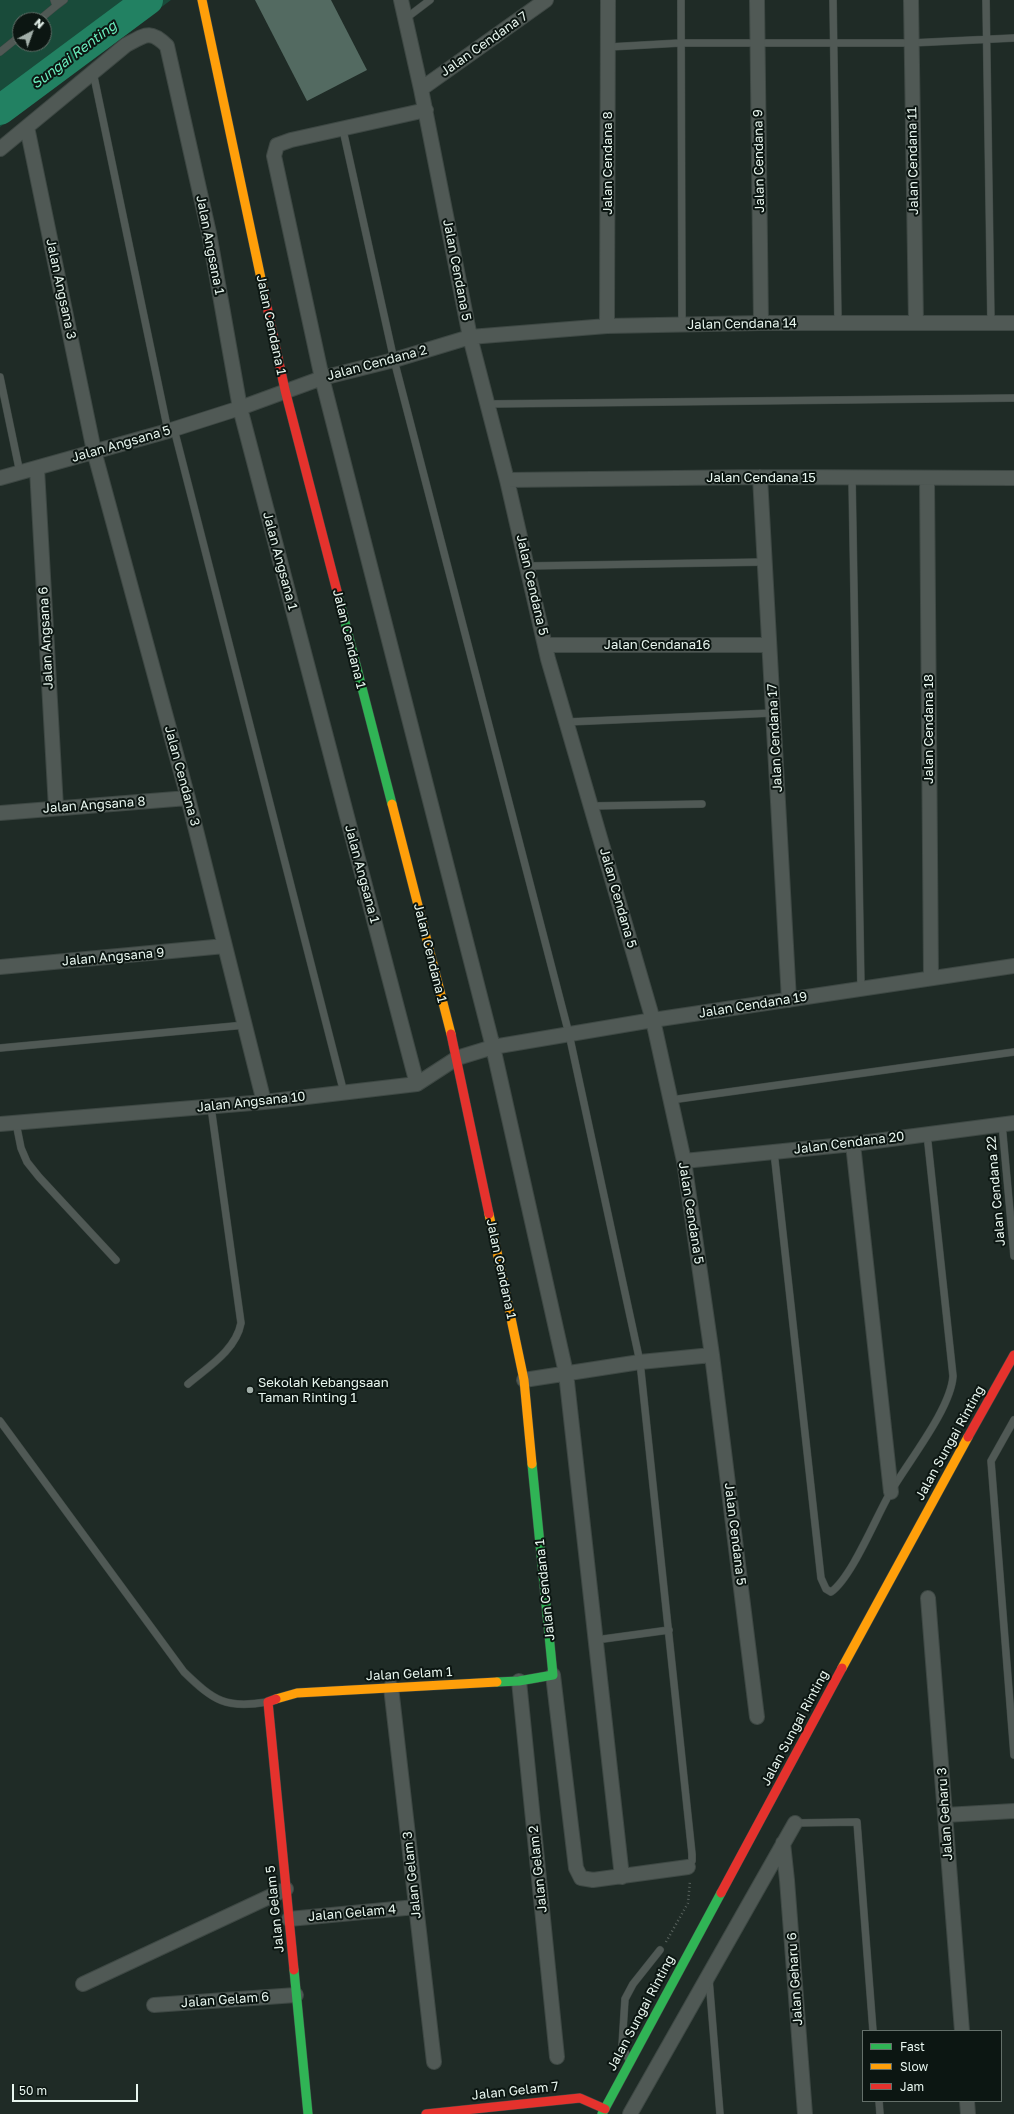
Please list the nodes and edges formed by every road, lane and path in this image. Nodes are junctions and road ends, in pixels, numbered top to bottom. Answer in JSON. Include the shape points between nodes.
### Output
{"nodes":[{"id":1,"x":64,"y":0,"type":"edge"},
{"id":2,"x":202,"y":0,"type":"edge"},
{"id":3,"x":401,"y":0,"type":"edge"},
{"id":4,"x":430,"y":0,"type":"edge"},
{"id":5,"x":546,"y":0,"type":"edge"},
{"id":6,"x":608,"y":0,"type":"edge"},
{"id":7,"x":680,"y":0,"type":"edge"},
{"id":8,"x":757,"y":0,"type":"edge"},
{"id":9,"x":833,"y":0,"type":"edge"},
{"id":10,"x":911,"y":0,"type":"edge"},
{"id":11,"x":986,"y":0,"type":"edge"},
{"id":12,"x":55,"y":3,"type":"edge"},
{"id":13,"x":47,"y":12,"type":"edge"},
{"id":14,"x":405,"y":19,"type":"junction"},
{"id":15,"x":1014,"y":38,"type":"edge"},
{"id":16,"x":987,"y":39,"type":"junction"},
{"id":17,"x":12,"y":42,"type":"edge"},
{"id":18,"x":680,"y":43,"type":"junction"},
{"id":19,"x":758,"y":43,"type":"junction"},
{"id":20,"x":833,"y":43,"type":"junction"},
{"id":21,"x":911,"y":43,"type":"junction"},
{"id":22,"x":609,"y":47,"type":"junction"},
{"id":23,"x":0,"y":52,"type":"edge"},
{"id":24,"x":93,"y":72,"type":"junction"},
{"id":25,"x":422,"y":89,"type":"junction"},
{"id":26,"x":426,"y":110,"type":"junction"},
{"id":27,"x":27,"y":126,"type":"junction"},
{"id":28,"x":344,"y":130,"type":"junction"},
{"id":29,"x":0,"y":149,"type":"edge"},
{"id":30,"x":838,"y":322,"type":"junction"},
{"id":31,"x":761,"y":323,"type":"junction"},
{"id":32,"x":916,"y":323,"type":"junction"},
{"id":33,"x":1014,"y":323,"type":"edge"},
{"id":34,"x":682,"y":324,"type":"junction"},
{"id":35,"x":991,"y":324,"type":"junction"},
{"id":36,"x":606,"y":326,"type":"junction"},
{"id":37,"x":470,"y":338,"type":"junction"},
{"id":38,"x":394,"y":360,"type":"junction"},
{"id":39,"x":0,"y":377,"type":"edge"},
{"id":40,"x":322,"y":378,"type":"junction"},
{"id":41,"x":285,"y":390,"type":"junction"},
{"id":42,"x":1014,"y":398,"type":"edge"},
{"id":43,"x":488,"y":404,"type":"junction"},
{"id":44,"x":240,"y":408,"type":"junction"},
{"id":45,"x":171,"y":430,"type":"junction"},
{"id":46,"x":94,"y":451,"type":"junction"},
{"id":47,"x":37,"y":469,"type":"junction"},
{"id":48,"x":20,"y":473,"type":"junction"},
{"id":49,"x":760,"y":477,"type":"junction"},
{"id":50,"x":0,"y":478,"type":"edge"},
{"id":51,"x":852,"y":478,"type":"junction"},
{"id":52,"x":928,"y":479,"type":"junction"},
{"id":53,"x":1014,"y":479,"type":"edge"},
{"id":54,"x":507,"y":480,"type":"junction"},
{"id":55,"x":765,"y":562,"type":"junction"},
{"id":56,"x":527,"y":566,"type":"junction"},
{"id":57,"x":545,"y":645,"type":"junction"},
{"id":58,"x":769,"y":645,"type":"junction"},
{"id":59,"x":773,"y":713,"type":"junction"},
{"id":60,"x":567,"y":722,"type":"junction"},
{"id":61,"x":188,"y":798,"type":"junction"},
{"id":62,"x":702,"y":804,"type":"dead end"},
{"id":63,"x":591,"y":806,"type":"junction"},
{"id":64,"x":56,"y":808,"type":"junction"},
{"id":65,"x":0,"y":813,"type":"edge"},
{"id":66,"x":225,"y":946,"type":"junction"},
{"id":67,"x":1014,"y":966,"type":"edge"},
{"id":68,"x":0,"y":967,"type":"edge"},
{"id":69,"x":931,"y":978,"type":"junction"},
{"id":70,"x":861,"y":989,"type":"junction"},
{"id":71,"x":790,"y":1000,"type":"junction"},
{"id":72,"x":653,"y":1020,"type":"junction"},
{"id":73,"x":245,"y":1025,"type":"junction"},
{"id":74,"x":569,"y":1034,"type":"junction"},
{"id":75,"x":493,"y":1047,"type":"junction"},
{"id":76,"x":0,"y":1048,"type":"edge"},
{"id":77,"x":1014,"y":1052,"type":"edge"},
{"id":78,"x":457,"y":1058,"type":"junction"},
{"id":79,"x":417,"y":1084,"type":"junction"},
{"id":80,"x":344,"y":1093,"type":"junction"},
{"id":81,"x":671,"y":1100,"type":"junction"},
{"id":82,"x":264,"y":1102,"type":"junction"},
{"id":83,"x":211,"y":1107,"type":"junction"},
{"id":84,"x":16,"y":1123,"type":"junction"},
{"id":85,"x":0,"y":1124,"type":"edge"},
{"id":86,"x":1008,"y":1124,"type":"edge"},
{"id":87,"x":927,"y":1134,"type":"junction"},
{"id":88,"x":853,"y":1144,"type":"junction"},
{"id":89,"x":774,"y":1152,"type":"junction"},
{"id":90,"x":684,"y":1161,"type":"junction"},
{"id":91,"x":1014,"y":1256,"type":"edge"},
{"id":92,"x":116,"y":1260,"type":"dead end"},
{"id":93,"x":712,"y":1355,"type":"junction"},
{"id":94,"x":1014,"y":1355,"type":"edge"},
{"id":95,"x":640,"y":1362,"type":"junction"},
{"id":96,"x":566,"y":1373,"type":"junction"},
{"id":97,"x":524,"y":1380,"type":"junction"},
{"id":98,"x":188,"y":1384,"type":"dead end"},
{"id":99,"x":1014,"y":1420,"type":"edge"},
{"id":100,"x":0,"y":1421,"type":"edge"},
{"id":101,"x":891,"y":1492,"type":"junction"},
{"id":102,"x":928,"y":1598,"type":"dead end"},
{"id":103,"x":669,"y":1630,"type":"junction"},
{"id":104,"x":596,"y":1640,"type":"junction"},
{"id":105,"x":553,"y":1675,"type":"junction"},
{"id":106,"x":520,"y":1681,"type":"junction"},
{"id":107,"x":391,"y":1687,"type":"junction"},
{"id":108,"x":268,"y":1702,"type":"junction"},
{"id":109,"x":757,"y":1717,"type":"dead end"},
{"id":110,"x":1014,"y":1755,"type":"edge"},
{"id":111,"x":1014,"y":1811,"type":"edge"},
{"id":112,"x":945,"y":1815,"type":"junction"},
{"id":113,"x":795,"y":1823,"type":"joint"},
{"id":114,"x":783,"y":1843,"type":"junction"},
{"id":115,"x":688,"y":1866,"type":"junction"},
{"id":116,"x":622,"y":1877,"type":"junction"},
{"id":117,"x":286,"y":1889,"type":"junction"},
{"id":118,"x":416,"y":1907,"type":"junction"},
{"id":119,"x":289,"y":1919,"type":"junction"},
{"id":120,"x":660,"y":1950,"type":"joint"},
{"id":121,"x":709,"y":1974,"type":"junction"},
{"id":122,"x":83,"y":1984,"type":"dead end"},
{"id":123,"x":296,"y":1995,"type":"junction"},
{"id":124,"x":154,"y":2005,"type":"dead end"},
{"id":125,"x":873,"y":2030,"type":"edge"},
{"id":126,"x":962,"y":2030,"type":"edge"},
{"id":127,"x":557,"y":2057,"type":"dead end"},
{"id":128,"x":434,"y":2062,"type":"dead end"},
{"id":129,"x":630,"y":2062,"type":"junction"},
{"id":130,"x":879,"y":2102,"type":"edge"},
{"id":131,"x":967,"y":2102,"type":"edge"},
{"id":132,"x":607,"y":2112,"type":"edge"},
{"id":133,"x":308,"y":2114,"type":"edge"},
{"id":134,"x":426,"y":2114,"type":"edge"},
{"id":135,"x":630,"y":2114,"type":"edge"},
{"id":136,"x":720,"y":2114,"type":"edge"},
{"id":137,"x":805,"y":2114,"type":"edge"},
{"id":138,"x":880,"y":2114,"type":"edge"},
{"id":139,"x":968,"y":2114,"type":"edge"}],
"edges":[{"from":1,"to":12,"type":"lane"},
{"from":2,"to":41,"type":"street","name":"Jalan Cendana 1"},
{"from":3,"to":14,"type":"street","name":"Jalan Cendana 5"},
{"from":4,"to":14,"type":"lane"},
{"from":5,"to":25,"type":"street","name":"Jalan Cendana 7"},
{"from":6,"to":22,"type":"street","name":"Jalan Cendana 8"},
{"from":7,"to":18,"type":"lane"},
{"from":8,"to":19,"type":"street","name":"Jalan Cendana 9"},
{"from":9,"to":20,"type":"lane"},
{"from":10,"to":21,"type":"street","name":"Jalan Cendana 11"},
{"from":11,"to":16,"type":"lane"},
{"from":12,"to":13,"type":"lane"},
{"from":14,"to":25,"type":"street","name":"Jalan Cendana 5"},
{"from":15,"to":16,"type":"lane"},
{"from":16,"to":21,"type":"lane"},
{"from":16,"to":35,"type":"lane"},
{"from":17,"to":23,"type":"lane"},
{"from":18,"to":19,"type":"lane"},
{"from":18,"to":22,"type":"lane"},
{"from":18,"to":34,"type":"lane"},
{"from":19,"to":20,"type":"lane"},
{"from":19,"to":31,"type":"street","name":"Jalan Cendana 9"},
{"from":20,"to":21,"type":"lane"},
{"from":20,"to":30,"type":"lane"},
{"from":21,"to":32,"type":"street","name":"Jalan Cendana 11"},
{"from":22,"to":36,"type":"street","name":"Jalan Cendana 8"},
{"from":24,"to":27,"type":"street"},
{"from":24,"to":44,"type":"street","name":"Jalan Angsana 1","via":[[126,45],[145,35],[158,36],[167,46],[208,225]]},
{"from":24,"to":45,"type":"lane"},
{"from":25,"to":26,"type":"street","name":"Jalan Cendana 5"},
{"from":26,"to":28,"type":"street"},
{"from":26,"to":37,"type":"street","name":"Jalan Cendana 5"},
{"from":27,"to":29,"type":"street"},
{"from":27,"to":46,"type":"street","name":"Jalan Angsana 3"},
{"from":28,"to":38,"type":"lane"},
{"from":28,"to":40,"type":"street","via":[[277,145],[274,156]]},
{"from":30,"to":31,"type":"street","name":"Jalan Cendana 14"},
{"from":30,"to":32,"type":"street","name":"Jalan Cendana 14"},
{"from":31,"to":34,"type":"street","name":"Jalan Cendana 14"},
{"from":32,"to":35,"type":"street","name":"Jalan Cendana 14"},
{"from":33,"to":35,"type":"street","name":"Jalan Cendana 14"},
{"from":34,"to":36,"type":"street","name":"Jalan Cendana 14"},
{"from":36,"to":37,"type":"street","name":"Jalan Cendana 14"},
{"from":37,"to":38,"type":"street","name":"Jalan Cendana 2"},
{"from":37,"to":43,"type":"street","name":"Jalan Cendana 5"},
{"from":38,"to":40,"type":"street","name":"Jalan Cendana 2"},
{"from":38,"to":74,"type":"lane"},
{"from":39,"to":48,"type":"lane"},
{"from":40,"to":41,"type":"street","name":"Jalan Cendana 2"},
{"from":40,"to":75,"type":"street"},
{"from":41,"to":44,"type":"street","name":"Jalan Cendana 2"},
{"from":41,"to":78,"type":"street","name":"Jalan Cendana 1"},
{"from":42,"to":43,"type":"lane"},
{"from":43,"to":54,"type":"street","name":"Jalan Cendana 5"},
{"from":44,"to":45,"type":"street","name":"Jalan Angsana 5"},
{"from":44,"to":79,"type":"street","name":"Jalan Angsana 1"},
{"from":45,"to":46,"type":"street","name":"Jalan Angsana 5"},
{"from":45,"to":80,"type":"lane"},
{"from":46,"to":47,"type":"street","name":"Jalan Angsana 5"},
{"from":46,"to":61,"type":"street","name":"Jalan Cendana 3"},
{"from":47,"to":48,"type":"street","name":"Jalan Angsana 5"},
{"from":47,"to":64,"type":"street","name":"Jalan Angsana 6"},
{"from":48,"to":50,"type":"street","name":"Jalan Angsana 5"},
{"from":49,"to":51,"type":"street","name":"Jalan Cendana 15"},
{"from":49,"to":54,"type":"street","name":"Jalan Cendana 15"},
{"from":49,"to":55,"type":"street","name":"Jalan Cendana 17"},
{"from":51,"to":52,"type":"street","name":"Jalan Cendana 15"},
{"from":51,"to":70,"type":"lane"},
{"from":52,"to":53,"type":"street","name":"Jalan Cendana 15"},
{"from":52,"to":69,"type":"street","name":"Jalan Cendana 18"},
{"from":54,"to":56,"type":"street","name":"Jalan Cendana 5"},
{"from":55,"to":56,"type":"lane"},
{"from":55,"to":58,"type":"street","name":"Jalan Cendana 17"},
{"from":56,"to":57,"type":"street","name":"Jalan Cendana 5"},
{"from":57,"to":58,"type":"street","name":"Jalan Cendana16"},
{"from":57,"to":60,"type":"street","name":"Jalan Cendana 5"},
{"from":58,"to":59,"type":"street","name":"Jalan Cendana 17"},
{"from":59,"to":60,"type":"lane"},
{"from":59,"to":71,"type":"street","name":"Jalan Cendana 17"},
{"from":60,"to":63,"type":"street","name":"Jalan Cendana 5"},
{"from":61,"to":64,"type":"street","name":"Jalan Angsana 8"},
{"from":61,"to":66,"type":"street","name":"Jalan Cendana 3"},
{"from":62,"to":63,"type":"lane"},
{"from":63,"to":72,"type":"street","name":"Jalan Cendana 5"},
{"from":64,"to":65,"type":"street","name":"Jalan Angsana 8"},
{"from":66,"to":68,"type":"street","name":"Jalan Angsana 9"},
{"from":66,"to":73,"type":"street","name":"Jalan Cendana 3"},
{"from":67,"to":69,"type":"street","name":"Jalan Cendana 19"},
{"from":69,"to":70,"type":"street","name":"Jalan Cendana 19"},
{"from":70,"to":71,"type":"street","name":"Jalan Cendana 19"},
{"from":71,"to":72,"type":"street","name":"Jalan Cendana 19"},
{"from":72,"to":74,"type":"street","name":"Jalan Cendana 19"},
{"from":72,"to":81,"type":"street","name":"Jalan Cendana 5"},
{"from":73,"to":76,"type":"lane"},
{"from":73,"to":82,"type":"street","name":"Jalan Cendana 3"},
{"from":74,"to":75,"type":"street","name":"Jalan Cendana 19"},
{"from":74,"to":95,"type":"lane"},
{"from":75,"to":78,"type":"street","name":"Jalan Angsana 10"},
{"from":75,"to":96,"type":"street"},
{"from":77,"to":81,"type":"lane"},
{"from":78,"to":79,"type":"street","name":"Jalan Angsana 10"},
{"from":78,"to":97,"type":"street","name":"Jalan Cendana 1"},
{"from":79,"to":80,"type":"street","name":"Jalan Angsana 10"},
{"from":80,"to":82,"type":"street","name":"Jalan Angsana 10"},
{"from":81,"to":90,"type":"street","name":"Jalan Cendana 5"},
{"from":82,"to":83,"type":"street","name":"Jalan Angsana 10"},
{"from":83,"to":84,"type":"street","name":"Jalan Angsana 10"},
{"from":83,"to":98,"type":"lane","via":[[241,1323],[239,1334],[231,1346]]},
{"from":84,"to":85,"type":"street","name":"Jalan Angsana 10"},
{"from":84,"to":92,"type":"lane","via":[[27,1162]]},
{"from":86,"to":87,"type":"street","name":"Jalan Cendana 20"},
{"from":86,"to":91,"type":"lane","name":"Jalan Cendana 22"},
{"from":87,"to":88,"type":"street","name":"Jalan Cendana 20"},
{"from":87,"to":101,"type":"lane","via":[[953,1376],[952,1387],[924,1440]]},
{"from":88,"to":89,"type":"street","name":"Jalan Cendana 20"},
{"from":88,"to":101,"type":"street"},
{"from":89,"to":90,"type":"street","name":"Jalan Cendana 20"},
{"from":89,"to":101,"type":"lane","via":[[821,1578],[826,1589],[831,1592],[838,1587]]},
{"from":90,"to":93,"type":"street","name":"Jalan Cendana 5"},
{"from":93,"to":95,"type":"street"},
{"from":93,"to":109,"type":"street","name":"Jalan Cendana 5"},
{"from":94,"to":129,"type":"street","name":"Jalan Sungai Rinting","via":[[919,1525]]},
{"from":95,"to":96,"type":"street"},
{"from":95,"to":103,"type":"lane"},
{"from":96,"to":97,"type":"street"},
{"from":96,"to":104,"type":"street"},
{"from":97,"to":105,"type":"street","name":"Jalan Cendana 1"},
{"from":99,"to":110,"type":"lane","via":[[991,1462]]},
{"from":100,"to":108,"type":"lane","via":[[184,1672],[218,1700],[246,1705]]},
{"from":102,"to":112,"type":"street","name":"Jalan Geharu 3"},
{"from":103,"to":104,"type":"lane"},
{"from":103,"to":115,"type":"lane","via":[[692,1854]]},
{"from":104,"to":116,"type":"street"},
{"from":105,"to":106,"type":"street","name":"Jalan Gelam 1"},
{"from":105,"to":116,"type":"street","name":"Jalan Cendana 1","via":[[576,1868],[581,1878],[593,1880]]},
{"from":106,"to":107,"type":"street","name":"Jalan Gelam 1"},
{"from":106,"to":127,"type":"street","name":"Jalan Gelam 2"},
{"from":107,"to":108,"type":"street","name":"Jalan Gelam 1","via":[[297,1693]]},
{"from":107,"to":118,"type":"street","name":"Jalan Gelam 3"},
{"from":108,"to":117,"type":"street","name":"Jalan Gelam 5"},
{"from":111,"to":112,"type":"street"},
{"from":112,"to":126,"type":"street","name":"Jalan Geharu 3"},
{"from":113,"to":114,"type":"street"},
{"from":113,"to":125,"type":"lane","via":[[857,1822]]},
{"from":114,"to":121,"type":"street"},
{"from":114,"to":137,"type":"street","name":"Jalan Geharu 6"},
{"from":115,"to":116,"type":"street","name":"Jalan Cendana 1"},
{"from":115,"to":120,"type":"path","via":[[691,1884],[688,1903]]},
{"from":117,"to":119,"type":"street","name":"Jalan Gelam 5"},
{"from":117,"to":122,"type":"street"},
{"from":118,"to":119,"type":"street","name":"Jalan Gelam 4"},
{"from":118,"to":128,"type":"street","name":"Jalan Gelam 3"},
{"from":119,"to":123,"type":"street","name":"Jalan Gelam 5"},
{"from":120,"to":129,"type":"lane","via":[[632,1984],[625,1999],[622,2046]]},
{"from":121,"to":135,"type":"street"},
{"from":121,"to":136,"type":"lane"},
{"from":123,"to":124,"type":"street","name":"Jalan Gelam 6"},
{"from":123,"to":133,"type":"street","name":"Jalan Gelam 5"},
{"from":129,"to":132,"type":"street","name":"Jalan Sungai Rinting"},
{"from":130,"to":138,"type":"lane"},
{"from":131,"to":139,"type":"street"},
{"from":132,"to":134,"type":"street","name":"Jalan Gelam 7","via":[[580,2098]]}]}
